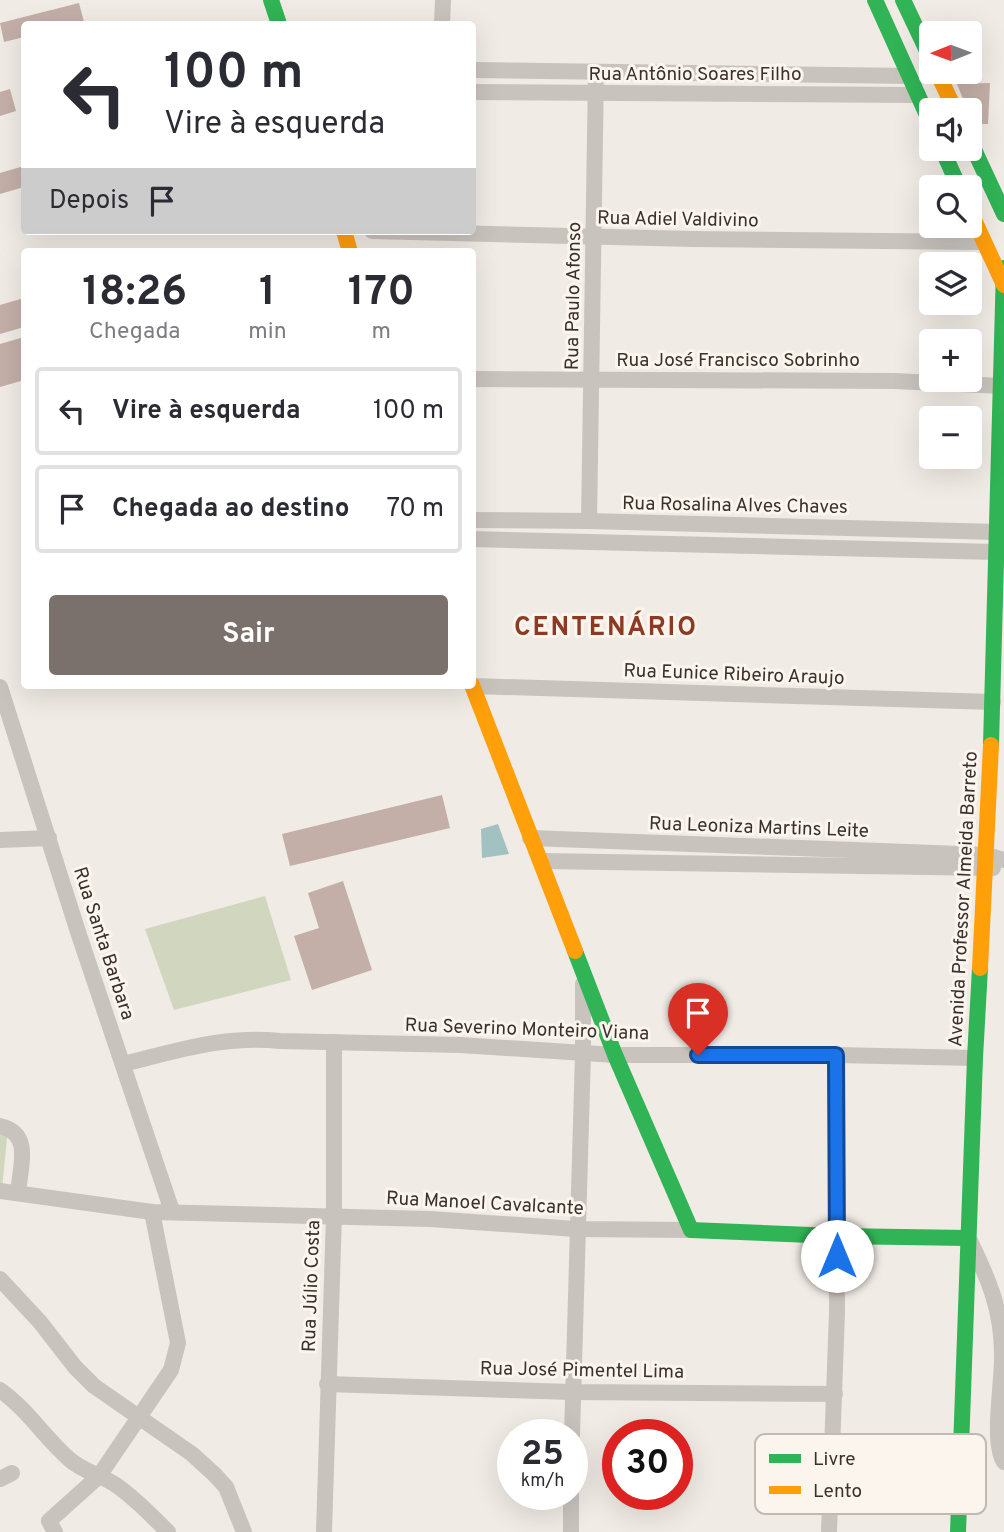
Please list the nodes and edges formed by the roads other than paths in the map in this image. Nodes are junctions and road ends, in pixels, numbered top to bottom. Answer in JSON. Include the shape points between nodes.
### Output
{"nodes":[{"id":1,"x":271,"y":0,"type":"edge"},
{"id":2,"x":443,"y":0,"type":"edge"},
{"id":3,"x":875,"y":0,"type":"edge"},
{"id":4,"x":904,"y":0,"type":"edge"},
{"id":5,"x":278,"y":21,"type":"edge"},
{"id":6,"x":442,"y":21,"type":"edge"},
{"id":7,"x":919,"y":33,"type":"edge"},
{"id":8,"x":476,"y":70,"type":"edge"},
{"id":9,"x":596,"y":72,"type":"junction"},
{"id":10,"x":909,"y":76,"type":"junction"},
{"id":11,"x":476,"y":92,"type":"edge"},
{"id":12,"x":596,"y":94,"type":"junction"},
{"id":13,"x":918,"y":95,"type":"junction"},
{"id":14,"x":919,"y":98,"type":"edge"},
{"id":15,"x":979,"y":161,"type":"edge"},
{"id":16,"x":1004,"y":214,"type":"edge"},
{"id":17,"x":476,"y":234,"type":"edge"},
{"id":18,"x":594,"y":237,"type":"junction"},
{"id":19,"x":981,"y":238,"type":"edge"},
{"id":20,"x":983,"y":242,"type":"junction"},
{"id":21,"x":1004,"y":278,"type":"edge"},
{"id":22,"x":476,"y":379,"type":"edge"},
{"id":23,"x":592,"y":380,"type":"junction"},
{"id":24,"x":1003,"y":386,"type":"edge"},
{"id":25,"x":476,"y":520,"type":"edge"},
{"id":26,"x":589,"y":521,"type":"junction"},
{"id":27,"x":997,"y":531,"type":"junction"},
{"id":28,"x":476,"y":539,"type":"edge"},
{"id":29,"x":996,"y":552,"type":"junction"},
{"id":30,"x":476,"y":685,"type":"edge"},
{"id":31,"x":0,"y":687,"type":"edge"},
{"id":32,"x":474,"y":689,"type":"edge"},
{"id":33,"x":993,"y":702,"type":"junction"},
{"id":34,"x":48,"y":838,"type":"junction"},
{"id":35,"x":530,"y":838,"type":"junction"},
{"id":36,"x":0,"y":840,"type":"edge"},
{"id":37,"x":1004,"y":860,"type":"edge"},
{"id":38,"x":541,"y":861,"type":"junction"},
{"id":39,"x":987,"y":863,"type":"junction"},
{"id":40,"x":1004,"y":866,"type":"edge"},
{"id":41,"x":583,"y":968,"type":"junction"},
{"id":42,"x":334,"y":1042,"type":"junction"},
{"id":43,"x":583,"y":1053,"type":"junction"},
{"id":44,"x":615,"y":1055,"type":"junction"},
{"id":45,"x":836,"y":1055,"type":"junction"},
{"id":46,"x":975,"y":1058,"type":"junction"},
{"id":47,"x":123,"y":1064,"type":"junction"},
{"id":48,"x":0,"y":1126,"type":"edge"},
{"id":49,"x":0,"y":1191,"type":"edge"},
{"id":50,"x":18,"y":1193,"type":"junction"},
{"id":51,"x":172,"y":1211,"type":"junction"},
{"id":52,"x":152,"y":1212,"type":"junction"},
{"id":53,"x":334,"y":1215,"type":"junction"},
{"id":54,"x":576,"y":1229,"type":"junction"},
{"id":55,"x":691,"y":1230,"type":"junction"},
{"id":56,"x":836,"y":1237,"type":"junction"},
{"id":57,"x":968,"y":1238,"type":"junction"},
{"id":58,"x":0,"y":1279,"type":"edge"},
{"id":59,"x":327,"y":1384,"type":"junction"},
{"id":60,"x":0,"y":1390,"type":"edge"},
{"id":61,"x":572,"y":1392,"type":"junction"},
{"id":62,"x":835,"y":1394,"type":"junction"},
{"id":63,"x":139,"y":1419,"type":"junction"},
{"id":64,"x":572,"y":1419,"type":"edge"},
{"id":65,"x":833,"y":1434,"type":"edge"},
{"id":66,"x":961,"y":1434,"type":"edge"},
{"id":67,"x":1004,"y":1462,"type":"edge"},
{"id":68,"x":99,"y":1476,"type":"junction"},
{"id":69,"x":571,"y":1510,"type":"edge"},
{"id":70,"x":830,"y":1514,"type":"edge"},
{"id":71,"x":959,"y":1514,"type":"edge"},
{"id":72,"x":52,"y":1527,"type":"edge"},
{"id":73,"x":168,"y":1532,"type":"edge"},
{"id":74,"x":244,"y":1532,"type":"edge"},
{"id":75,"x":324,"y":1532,"type":"edge"},
{"id":76,"x":571,"y":1532,"type":"edge"},
{"id":77,"x":829,"y":1532,"type":"edge"},
{"id":78,"x":958,"y":1532,"type":"edge"}],
"edges":[{"from":1,"to":5,"type":"main road"},
{"from":2,"to":6,"type":"street"},
{"from":3,"to":10,"type":"main road"},
{"from":4,"to":7,"type":"main road"},
{"from":8,"to":9,"type":"street","name":"Rua Antônio Soares Filho"},
{"from":9,"to":10,"type":"street","name":"Rua Antônio Soares Filho"},
{"from":9,"to":12,"type":"street","name":"Rua Paulo Afonso"},
{"from":10,"to":13,"type":"main road"},
{"from":11,"to":12,"type":"street","name":"Rua Antônio Soares Filho"},
{"from":12,"to":13,"type":"street","name":"Rua Antônio Soares Filho"},
{"from":12,"to":18,"type":"street","name":"Rua Paulo Afonso"},
{"from":13,"to":14,"type":"main road"},
{"from":15,"to":16,"type":"main road"},
{"from":17,"to":18,"type":"street","name":"Rua Adiel Valdivino"},
{"from":18,"to":20,"type":"street","name":"Rua Adiel Valdivino"},
{"from":18,"to":23,"type":"street","name":"Rua Paulo Afonso"},
{"from":19,"to":20,"type":"main road"},
{"from":20,"to":21,"type":"main road"},
{"from":21,"to":24,"type":"main road","name":"Avenida Professor Almeida Barreto"},
{"from":22,"to":23,"type":"street","name":"Rua José Francisco Sobrinho"},
{"from":23,"to":24,"type":"street","name":"Rua José Francisco Sobrinho"},
{"from":23,"to":26,"type":"street","name":"Rua Paulo Afonso"},
{"from":24,"to":27,"type":"main road","name":"Avenida Professor Almeida Barreto"},
{"from":25,"to":26,"type":"street","name":"Rua Rosalina Alves Chaves"},
{"from":26,"to":27,"type":"street","name":"Rua Rosalina Alves Chaves"},
{"from":27,"to":29,"type":"main road","name":"Avenida Professor Almeida Barreto"},
{"from":28,"to":29,"type":"street"},
{"from":29,"to":33,"type":"main road","name":"Avenida Professor Almeida Barreto"},
{"from":30,"to":33,"type":"street","name":"Rua Eunice Ribeiro Araujo"},
{"from":31,"to":34,"type":"street","name":"Rua Santa Barbara"},
{"from":32,"to":35,"type":"main road"},
{"from":33,"to":39,"type":"main road","name":"Avenida Professor Almeida Barreto"},
{"from":34,"to":36,"type":"street"},
{"from":34,"to":47,"type":"street","name":"Rua Santa Barbara"},
{"from":35,"to":38,"type":"main road"},
{"from":35,"to":39,"type":"street","name":"Rua Leoniza Martins Leite"},
{"from":37,"to":39,"type":"street"},
{"from":38,"to":39,"type":"street","name":"Rua Leoniza Martins Leite"},
{"from":38,"to":41,"type":"main road"},
{"from":39,"to":40,"type":"street"},
{"from":39,"to":46,"type":"main road","name":"Avenida Professor Almeida Barreto"},
{"from":41,"to":43,"type":"street"},
{"from":41,"to":44,"type":"main road"},
{"from":42,"to":43,"type":"street","name":"Rua Severino Monteiro Viana"},
{"from":42,"to":47,"type":"street","name":"Rua Severino Monteiro Viana","via":[[217,1041]]},
{"from":42,"to":53,"type":"street","name":"Rua Júlio Costa"},
{"from":43,"to":44,"type":"street","name":"Rua Severino Monteiro Viana"},
{"from":43,"to":54,"type":"street"},
{"from":44,"to":45,"type":"street","name":"Rua Severino Monteiro Viana"},
{"from":44,"to":55,"type":"main road"},
{"from":45,"to":46,"type":"street","name":"Rua Severino Monteiro Viana"},
{"from":45,"to":56,"type":"street"},
{"from":46,"to":57,"type":"main road","name":"Avenida Professor Almeida Barreto"},
{"from":47,"to":51,"type":"street","name":"Rua Santa Barbara"},
{"from":48,"to":50,"type":"street","via":[[17,1132],[21,1141]]},
{"from":49,"to":50,"type":"street","name":"Rua Manoel Cavalcante"},
{"from":50,"to":52,"type":"street","name":"Rua Manoel Cavalcante"},
{"from":51,"to":52,"type":"street","name":"Rua Manoel Cavalcante"},
{"from":51,"to":53,"type":"street","name":"Rua Manoel Cavalcante"},
{"from":52,"to":63,"type":"street","via":[[178,1343],[171,1370]]},
{"from":53,"to":54,"type":"street","name":"Rua Manoel Cavalcante"},
{"from":53,"to":59,"type":"street","name":"Rua Júlio Costa"},
{"from":54,"to":55,"type":"street","name":"Rua Manoel Cavalcante"},
{"from":54,"to":61,"type":"street"},
{"from":55,"to":56,"type":"main road","name":"Rua Manoel Cavalcante"},
{"from":56,"to":57,"type":"main road","name":"Rua Manoel Cavalcante"},
{"from":56,"to":62,"type":"street"},
{"from":57,"to":66,"type":"main road","name":"Avenida Professor Almeida Barreto"},
{"from":57,"to":67,"type":"street","via":[[996,1299],[1002,1353],[999,1447]]},
{"from":58,"to":63,"type":"street","via":[[75,1367]]},
{"from":59,"to":61,"type":"street","name":"Rua José Pimentel Lima"},
{"from":59,"to":75,"type":"street","name":"Rua Júlio Costa"},
{"from":60,"to":68,"type":"street","via":[[69,1459]]},
{"from":61,"to":62,"type":"street","name":"Rua José Pimentel Lima"},
{"from":61,"to":64,"type":"street"},
{"from":62,"to":65,"type":"street"},
{"from":63,"to":68,"type":"street"},
{"from":63,"to":74,"type":"street","via":[[192,1454],[221,1481]]},
{"from":68,"to":72,"type":"street"},
{"from":68,"to":73,"type":"street","via":[[152,1513]]},
{"from":69,"to":76,"type":"street"},
{"from":70,"to":77,"type":"street"},
{"from":71,"to":78,"type":"main road","name":"Avenida Professor Almeida Barreto"}]}
